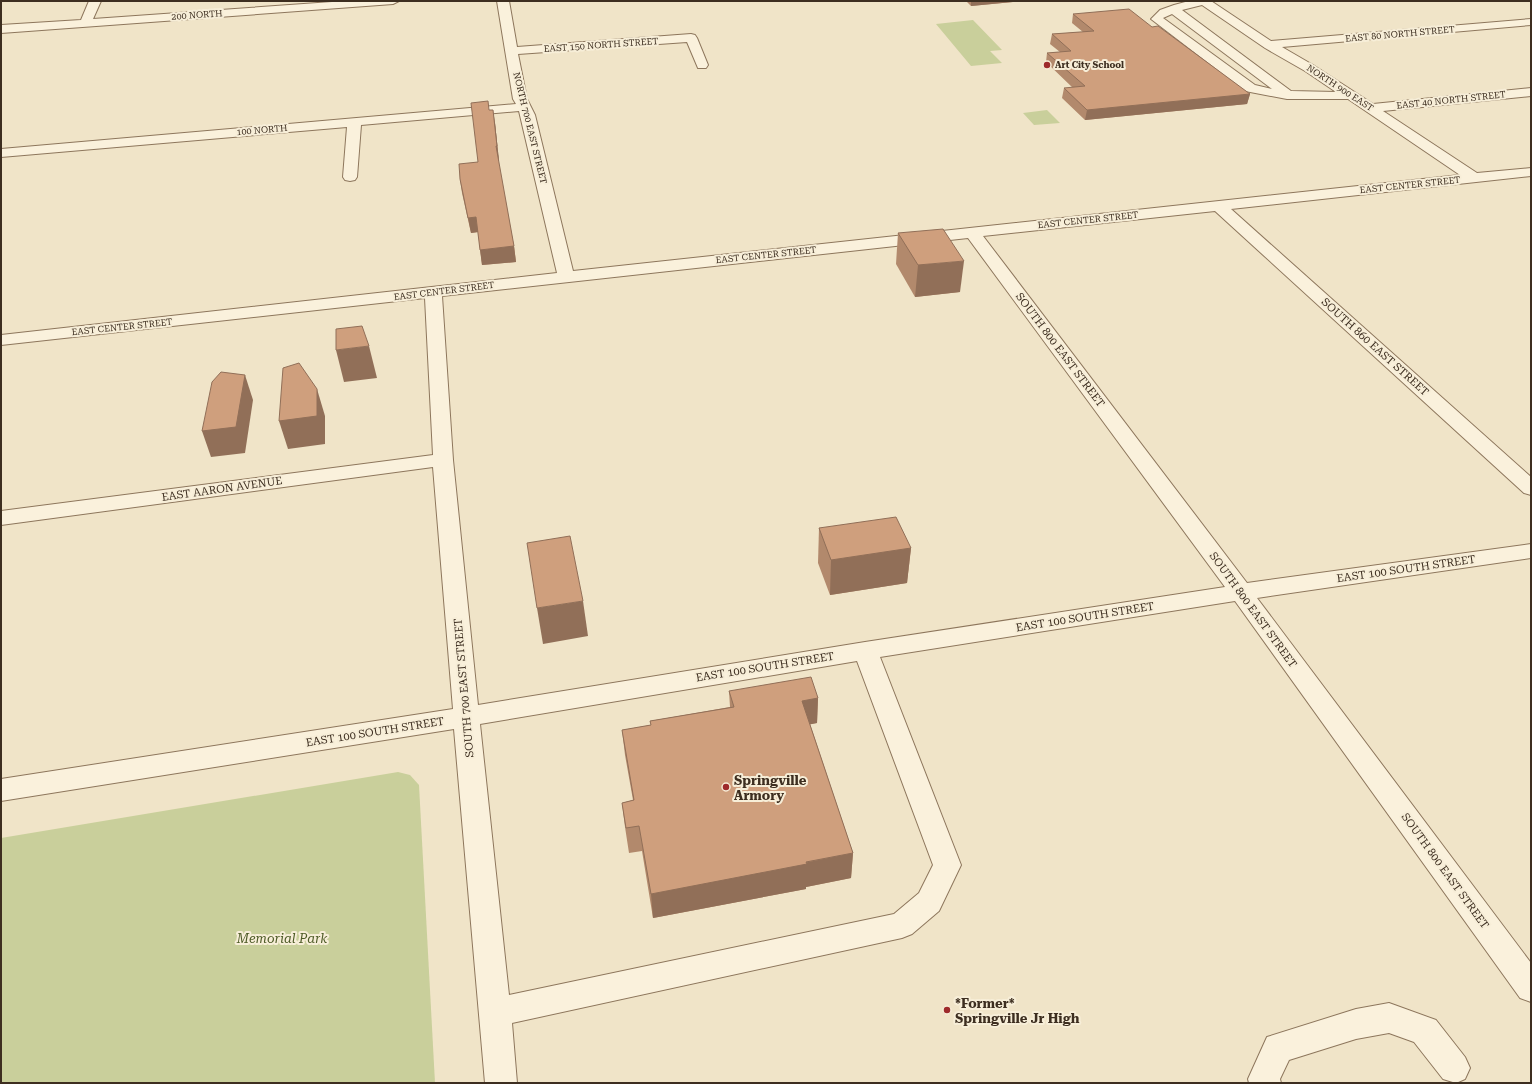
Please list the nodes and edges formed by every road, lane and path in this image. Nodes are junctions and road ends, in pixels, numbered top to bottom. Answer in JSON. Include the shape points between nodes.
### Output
{"nodes":[{"id":1,"x":95,"y":1,"type":"edge"},
{"id":2,"x":392,"y":1,"type":"edge"},
{"id":3,"x":503,"y":1,"type":"edge"},
{"id":4,"x":1204,"y":1,"type":"edge"},
{"id":5,"x":329,"y":3,"type":"edge"},
{"id":6,"x":1173,"y":9,"type":"junction"},
{"id":7,"x":1531,"y":22,"type":"edge"},
{"id":8,"x":84,"y":23,"type":"junction"},
{"id":9,"x":1,"y":29,"type":"edge"},
{"id":10,"x":1269,"y":46,"type":"junction"},
{"id":11,"x":511,"y":51,"type":"junction"},
{"id":12,"x":702,"y":65,"type":"dead end"},
{"id":13,"x":1309,"y":68,"type":"junction"},
{"id":14,"x":1257,"y":71,"type":"junction"},
{"id":15,"x":1531,"y":92,"type":"edge"},
{"id":16,"x":1288,"y":94,"type":"junction"},
{"id":17,"x":1351,"y":95,"type":"junction"},
{"id":18,"x":523,"y":107,"type":"junction"},
{"id":19,"x":1370,"y":108,"type":"junction"},
{"id":20,"x":354,"y":122,"type":"junction"},
{"id":21,"x":1,"y":153,"type":"edge"},
{"id":22,"x":1531,"y":172,"type":"edge"},
{"id":23,"x":350,"y":177,"type":"dead end"},
{"id":24,"x":1474,"y":178,"type":"junction"},
{"id":25,"x":1218,"y":206,"type":"junction"},
{"id":26,"x":972,"y":232,"type":"junction"},
{"id":27,"x":566,"y":277,"type":"junction"},
{"id":28,"x":433,"y":293,"type":"junction"},
{"id":29,"x":1,"y":340,"type":"edge"},
{"id":30,"x":443,"y":460,"type":"junction"},
{"id":31,"x":1531,"y":488,"type":"edge"},
{"id":32,"x":1,"y":518,"type":"edge"},
{"id":33,"x":1531,"y":551,"type":"edge"},
{"id":34,"x":1241,"y":592,"type":"junction"},
{"id":35,"x":865,"y":651,"type":"junction"},
{"id":36,"x":466,"y":717,"type":"junction"},
{"id":37,"x":1,"y":790,"type":"edge"},
{"id":38,"x":1531,"y":988,"type":"edge"},
{"id":39,"x":496,"y":1012,"type":"junction"},
{"id":40,"x":1454,"y":1068,"type":"dead end"},
{"id":41,"x":501,"y":1083,"type":"edge"},
{"id":42,"x":1265,"y":1083,"type":"edge"}],
"edges":[{"from":1,"to":8,"type":"street"},
{"from":2,"to":5,"type":"street","name":"200 NORTH"},
{"from":3,"to":11,"type":"street","name":"NORTH 700 EAST STREET"},
{"from":4,"to":6,"type":"street"},
{"from":4,"to":10,"type":"street","name":"NORTH 900 EAST"},
{"from":5,"to":8,"type":"street","name":"200 NORTH"},
{"from":6,"to":14,"type":"street"},
{"from":6,"to":16,"type":"street","via":[[1160,14],[1157,19],[1246,86]]},
{"from":7,"to":10,"type":"street","name":"EAST 80 NORTH STREET"},
{"from":8,"to":9,"type":"street","name":"200 NORTH"},
{"from":10,"to":13,"type":"street","name":"NORTH 900 EAST"},
{"from":11,"to":12,"type":"street","name":"EAST 150 NORTH STREET","via":[[691,38]]},
{"from":11,"to":18,"type":"street","name":"NORTH 700 EAST STREET"},
{"from":13,"to":14,"type":"street"},
{"from":13,"to":17,"type":"street","name":"NORTH 900 EAST"},
{"from":14,"to":16,"type":"street"},
{"from":15,"to":19,"type":"street","name":"EAST 40 NORTH STREET"},
{"from":16,"to":17,"type":"street","via":[[1308,97]]},
{"from":17,"to":19,"type":"street","name":"NORTH 900 EAST"},
{"from":18,"to":20,"type":"street","name":"100 NORTH"},
{"from":18,"to":27,"type":"street","name":"NORTH 700 EAST STREET","via":[[528,115]]},
{"from":19,"to":24,"type":"street","name":"NORTH 900 EAST"},
{"from":20,"to":21,"type":"street","name":"100 NORTH"},
{"from":20,"to":23,"type":"street"},
{"from":22,"to":24,"type":"street","name":"EAST CENTER STREET"},
{"from":24,"to":25,"type":"street","name":"EAST CENTER STREET"},
{"from":25,"to":26,"type":"street","name":"EAST CENTER STREET"},
{"from":25,"to":31,"type":"street","name":"SOUTH 860 EAST STREET"},
{"from":26,"to":27,"type":"street","name":"EAST CENTER STREET"},
{"from":26,"to":34,"type":"street","name":"SOUTH 800 EAST STREET"},
{"from":27,"to":28,"type":"street","name":"EAST CENTER STREET"},
{"from":28,"to":29,"type":"street","name":"EAST CENTER STREET"},
{"from":28,"to":30,"type":"street","name":"SOUTH 700 EAST STREET"},
{"from":30,"to":32,"type":"street","name":"EAST AARON AVENUE"},
{"from":30,"to":36,"type":"street","name":"SOUTH 700 EAST STREET"},
{"from":33,"to":34,"type":"street","name":"EAST 100 SOUTH STREET"},
{"from":34,"to":35,"type":"street","name":"EAST 100 SOUTH STREET"},
{"from":34,"to":38,"type":"street","name":"SOUTH 800 EAST STREET"},
{"from":35,"to":36,"type":"street","name":"EAST 100 SOUTH STREET"},
{"from":35,"to":39,"type":"street","via":[[948,864],[929,902],[902,925]]},
{"from":36,"to":37,"type":"street","name":"EAST 100 SOUTH STREET"},
{"from":36,"to":39,"type":"street","name":"SOUTH 700 EAST STREET"},
{"from":39,"to":41,"type":"street","name":"SOUTH 700 EAST STREET"},
{"from":40,"to":42,"type":"street","via":[[1426,1031],[1389,1018],[1356,1024],[1278,1048],[1264,1079]]}]}
